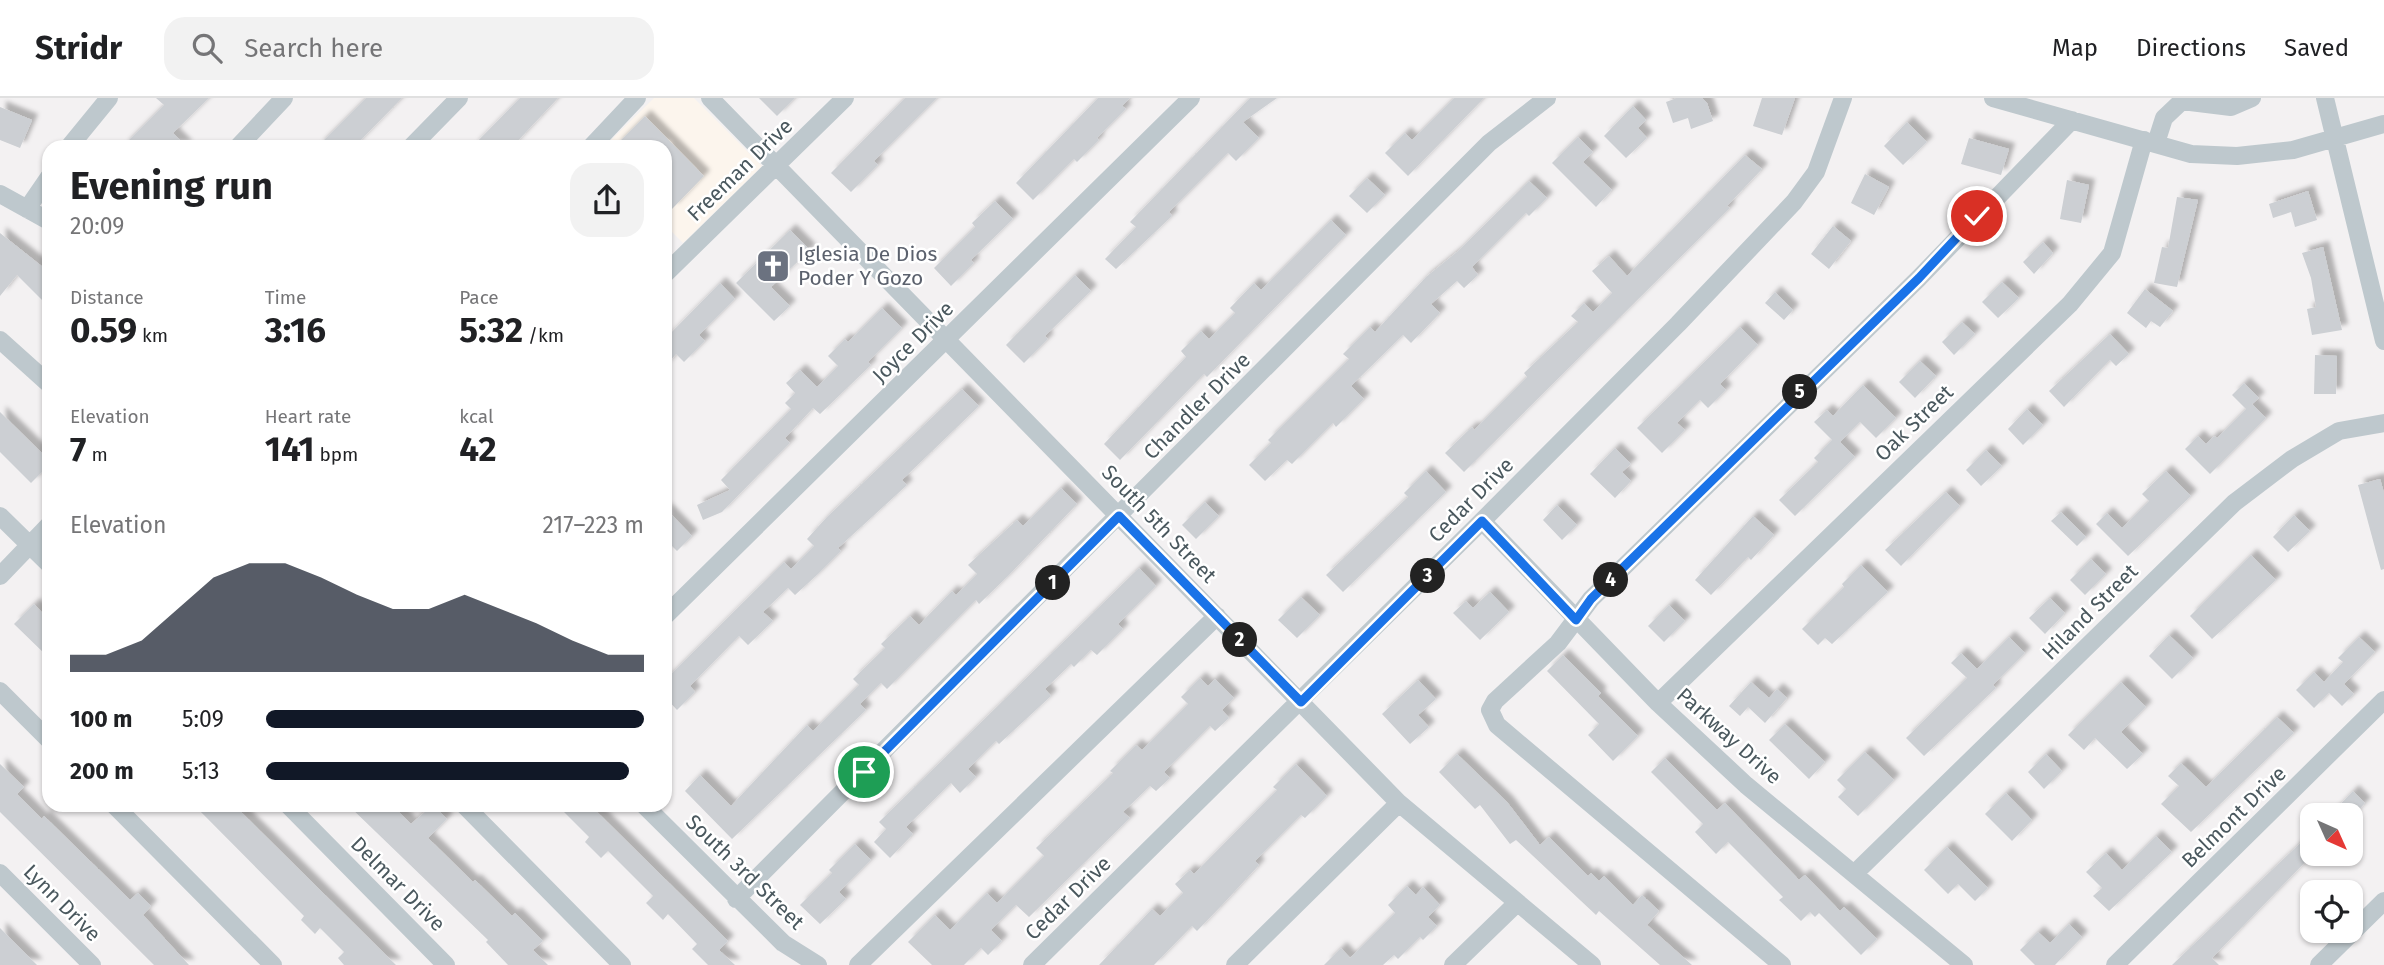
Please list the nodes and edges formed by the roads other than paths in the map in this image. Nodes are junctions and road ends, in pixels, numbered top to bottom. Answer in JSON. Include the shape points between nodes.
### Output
{"nodes":[{"id":1,"x":109,"y":98,"type":"edge"},
{"id":2,"x":285,"y":98,"type":"edge"},
{"id":3,"x":459,"y":98,"type":"edge"},
{"id":4,"x":637,"y":98,"type":"edge"},
{"id":5,"x":710,"y":98,"type":"edge"},
{"id":6,"x":845,"y":98,"type":"edge"},
{"id":7,"x":1191,"y":98,"type":"edge"},
{"id":8,"x":1547,"y":98,"type":"edge"},
{"id":9,"x":1843,"y":98,"type":"edge"},
{"id":10,"x":1993,"y":98,"type":"edge"},
{"id":11,"x":2252,"y":98,"type":"edge"},
{"id":12,"x":2325,"y":98,"type":"edge"},
{"id":13,"x":2072,"y":120,"type":"junction"},
{"id":14,"x":2384,"y":124,"type":"edge"},
{"id":15,"x":2335,"y":138,"type":"junction"},
{"id":16,"x":75,"y":140,"type":"edge"},
{"id":17,"x":244,"y":140,"type":"edge"},
{"id":18,"x":418,"y":140,"type":"edge"},
{"id":19,"x":598,"y":140,"type":"edge"},
{"id":20,"x":2150,"y":142,"type":"junction"},
{"id":21,"x":776,"y":167,"type":"junction"},
{"id":22,"x":42,"y":187,"type":"edge"},
{"id":23,"x":0,"y":194,"type":"edge"},
{"id":24,"x":27,"y":209,"type":"junction"},
{"id":25,"x":42,"y":217,"type":"edge"},
{"id":26,"x":672,"y":267,"type":"edge"},
{"id":27,"x":0,"y":340,"type":"edge"},
{"id":28,"x":947,"y":341,"type":"junction"},
{"id":29,"x":2384,"y":341,"type":"edge"},
{"id":30,"x":42,"y":378,"type":"edge"},
{"id":31,"x":2384,"y":423,"type":"edge"},
{"id":32,"x":0,"y":516,"type":"edge"},
{"id":33,"x":1119,"y":516,"type":"junction"},
{"id":34,"x":1482,"y":521,"type":"junction"},
{"id":35,"x":42,"y":532,"type":"edge"},
{"id":36,"x":30,"y":545,"type":"junction"},
{"id":37,"x":42,"y":557,"type":"edge"},
{"id":38,"x":0,"y":576,"type":"edge"},
{"id":39,"x":672,"y":609,"type":"edge"},
{"id":40,"x":1217,"y":616,"type":"junction"},
{"id":41,"x":1576,"y":620,"type":"junction"},
{"id":42,"x":0,"y":691,"type":"edge"},
{"id":43,"x":2384,"y":700,"type":"edge"},
{"id":44,"x":1301,"y":702,"type":"junction"},
{"id":45,"x":1658,"y":703,"type":"junction"},
{"id":46,"x":42,"y":733,"type":"edge"},
{"id":47,"x":1399,"y":803,"type":"junction"},
{"id":48,"x":121,"y":812,"type":"edge"},
{"id":49,"x":295,"y":812,"type":"edge"},
{"id":50,"x":471,"y":812,"type":"edge"},
{"id":51,"x":651,"y":812,"type":"edge"},
{"id":52,"x":0,"y":873,"type":"edge"},
{"id":53,"x":1854,"y":874,"type":"junction"},
{"id":54,"x":736,"y":899,"type":"junction"},
{"id":55,"x":2384,"y":901,"type":"edge"},
{"id":56,"x":1517,"y":903,"type":"junction"},
{"id":57,"x":92,"y":965,"type":"edge"},
{"id":58,"x":273,"y":965,"type":"edge"},
{"id":59,"x":446,"y":965,"type":"edge"},
{"id":60,"x":622,"y":965,"type":"edge"},
{"id":61,"x":818,"y":965,"type":"edge"},
{"id":62,"x":858,"y":965,"type":"edge"},
{"id":63,"x":1032,"y":965,"type":"edge"},
{"id":64,"x":1235,"y":965,"type":"edge"},
{"id":65,"x":1453,"y":965,"type":"edge"},
{"id":66,"x":1592,"y":965,"type":"edge"},
{"id":67,"x":1782,"y":965,"type":"edge"},
{"id":68,"x":1964,"y":965,"type":"edge"},
{"id":69,"x":2115,"y":965,"type":"edge"},
{"id":70,"x":2319,"y":965,"type":"edge"}],
"edges":[{"from":1,"to":16,"type":"street"},
{"from":2,"to":17,"type":"street"},
{"from":3,"to":18,"type":"street"},
{"from":4,"to":19,"type":"street"},
{"from":5,"to":21,"type":"street","name":"South 5th Street"},
{"from":6,"to":21,"type":"street","name":"Freeman Drive"},
{"from":7,"to":28,"type":"street","name":"Joyce Drive"},
{"from":8,"to":33,"type":"street","name":"Chandler Drive","via":[[1489,143]]},
{"from":9,"to":34,"type":"street","name":"Cedar Drive","via":[[1816,172],[1794,202]]},
{"from":10,"to":13,"type":"street"},
{"from":11,"to":20,"type":"street","name":"Oak Street","via":[[2231,107],[2182,101],[2164,118]]},
{"from":12,"to":15,"type":"street"},
{"from":13,"to":20,"type":"street"},
{"from":13,"to":41,"type":"street","via":[[1919,278],[1591,599]]},
{"from":14,"to":15,"type":"street"},
{"from":15,"to":20,"type":"street","via":[[2237,156],[2191,153]]},
{"from":15,"to":29,"type":"street"},
{"from":20,"to":45,"type":"street","name":"Oak Street","via":[[2112,253],[2070,304]]},
{"from":21,"to":26,"type":"street","name":"Freeman Drive"},
{"from":21,"to":28,"type":"street","name":"South 5th Street"},
{"from":22,"to":24,"type":"street"},
{"from":23,"to":24,"type":"street"},
{"from":24,"to":25,"type":"street"},
{"from":27,"to":30,"type":"street"},
{"from":28,"to":33,"type":"street","name":"South 5th Street"},
{"from":28,"to":39,"type":"street","name":"Joyce Drive"},
{"from":31,"to":53,"type":"street","name":"Hiland Street","via":[[2339,431],[2292,458],[2234,503]]},
{"from":32,"to":36,"type":"street"},
{"from":33,"to":40,"type":"street","name":"South 5th Street"},
{"from":33,"to":54,"type":"street","name":"Chandler Drive"},
{"from":34,"to":41,"type":"street","name":"Parkway Drive"},
{"from":34,"to":44,"type":"street","name":"Cedar Drive"},
{"from":35,"to":36,"type":"street"},
{"from":36,"to":37,"type":"street"},
{"from":36,"to":38,"type":"street"},
{"from":40,"to":44,"type":"street","name":"South 5th Street"},
{"from":40,"to":62,"type":"street"},
{"from":41,"to":45,"type":"street","name":"Parkway Drive"},
{"from":41,"to":67,"type":"street","via":[[1558,643],[1495,701],[1492,718]]},
{"from":42,"to":46,"type":"street"},
{"from":43,"to":69,"type":"street","name":"Belmont Drive"},
{"from":44,"to":47,"type":"street","name":"South 5th Street"},
{"from":44,"to":63,"type":"street","name":"Cedar Drive"},
{"from":45,"to":53,"type":"street","name":"Parkway Drive","via":[[1746,785]]},
{"from":47,"to":56,"type":"street","name":"South 5th Street"},
{"from":47,"to":64,"type":"street"},
{"from":48,"to":58,"type":"street"},
{"from":49,"to":59,"type":"street","name":"Delmar Drive"},
{"from":50,"to":60,"type":"street"},
{"from":51,"to":54,"type":"street","name":"South 3rd Street"},
{"from":52,"to":57,"type":"street","name":"Lynn Drive"},
{"from":53,"to":68,"type":"street","name":"Parkway Drive"},
{"from":54,"to":61,"type":"street","name":"South 3rd Street","via":[[783,943]]},
{"from":55,"to":70,"type":"street"},
{"from":56,"to":65,"type":"street"},
{"from":56,"to":66,"type":"street","name":"South 5th Street"}]}
